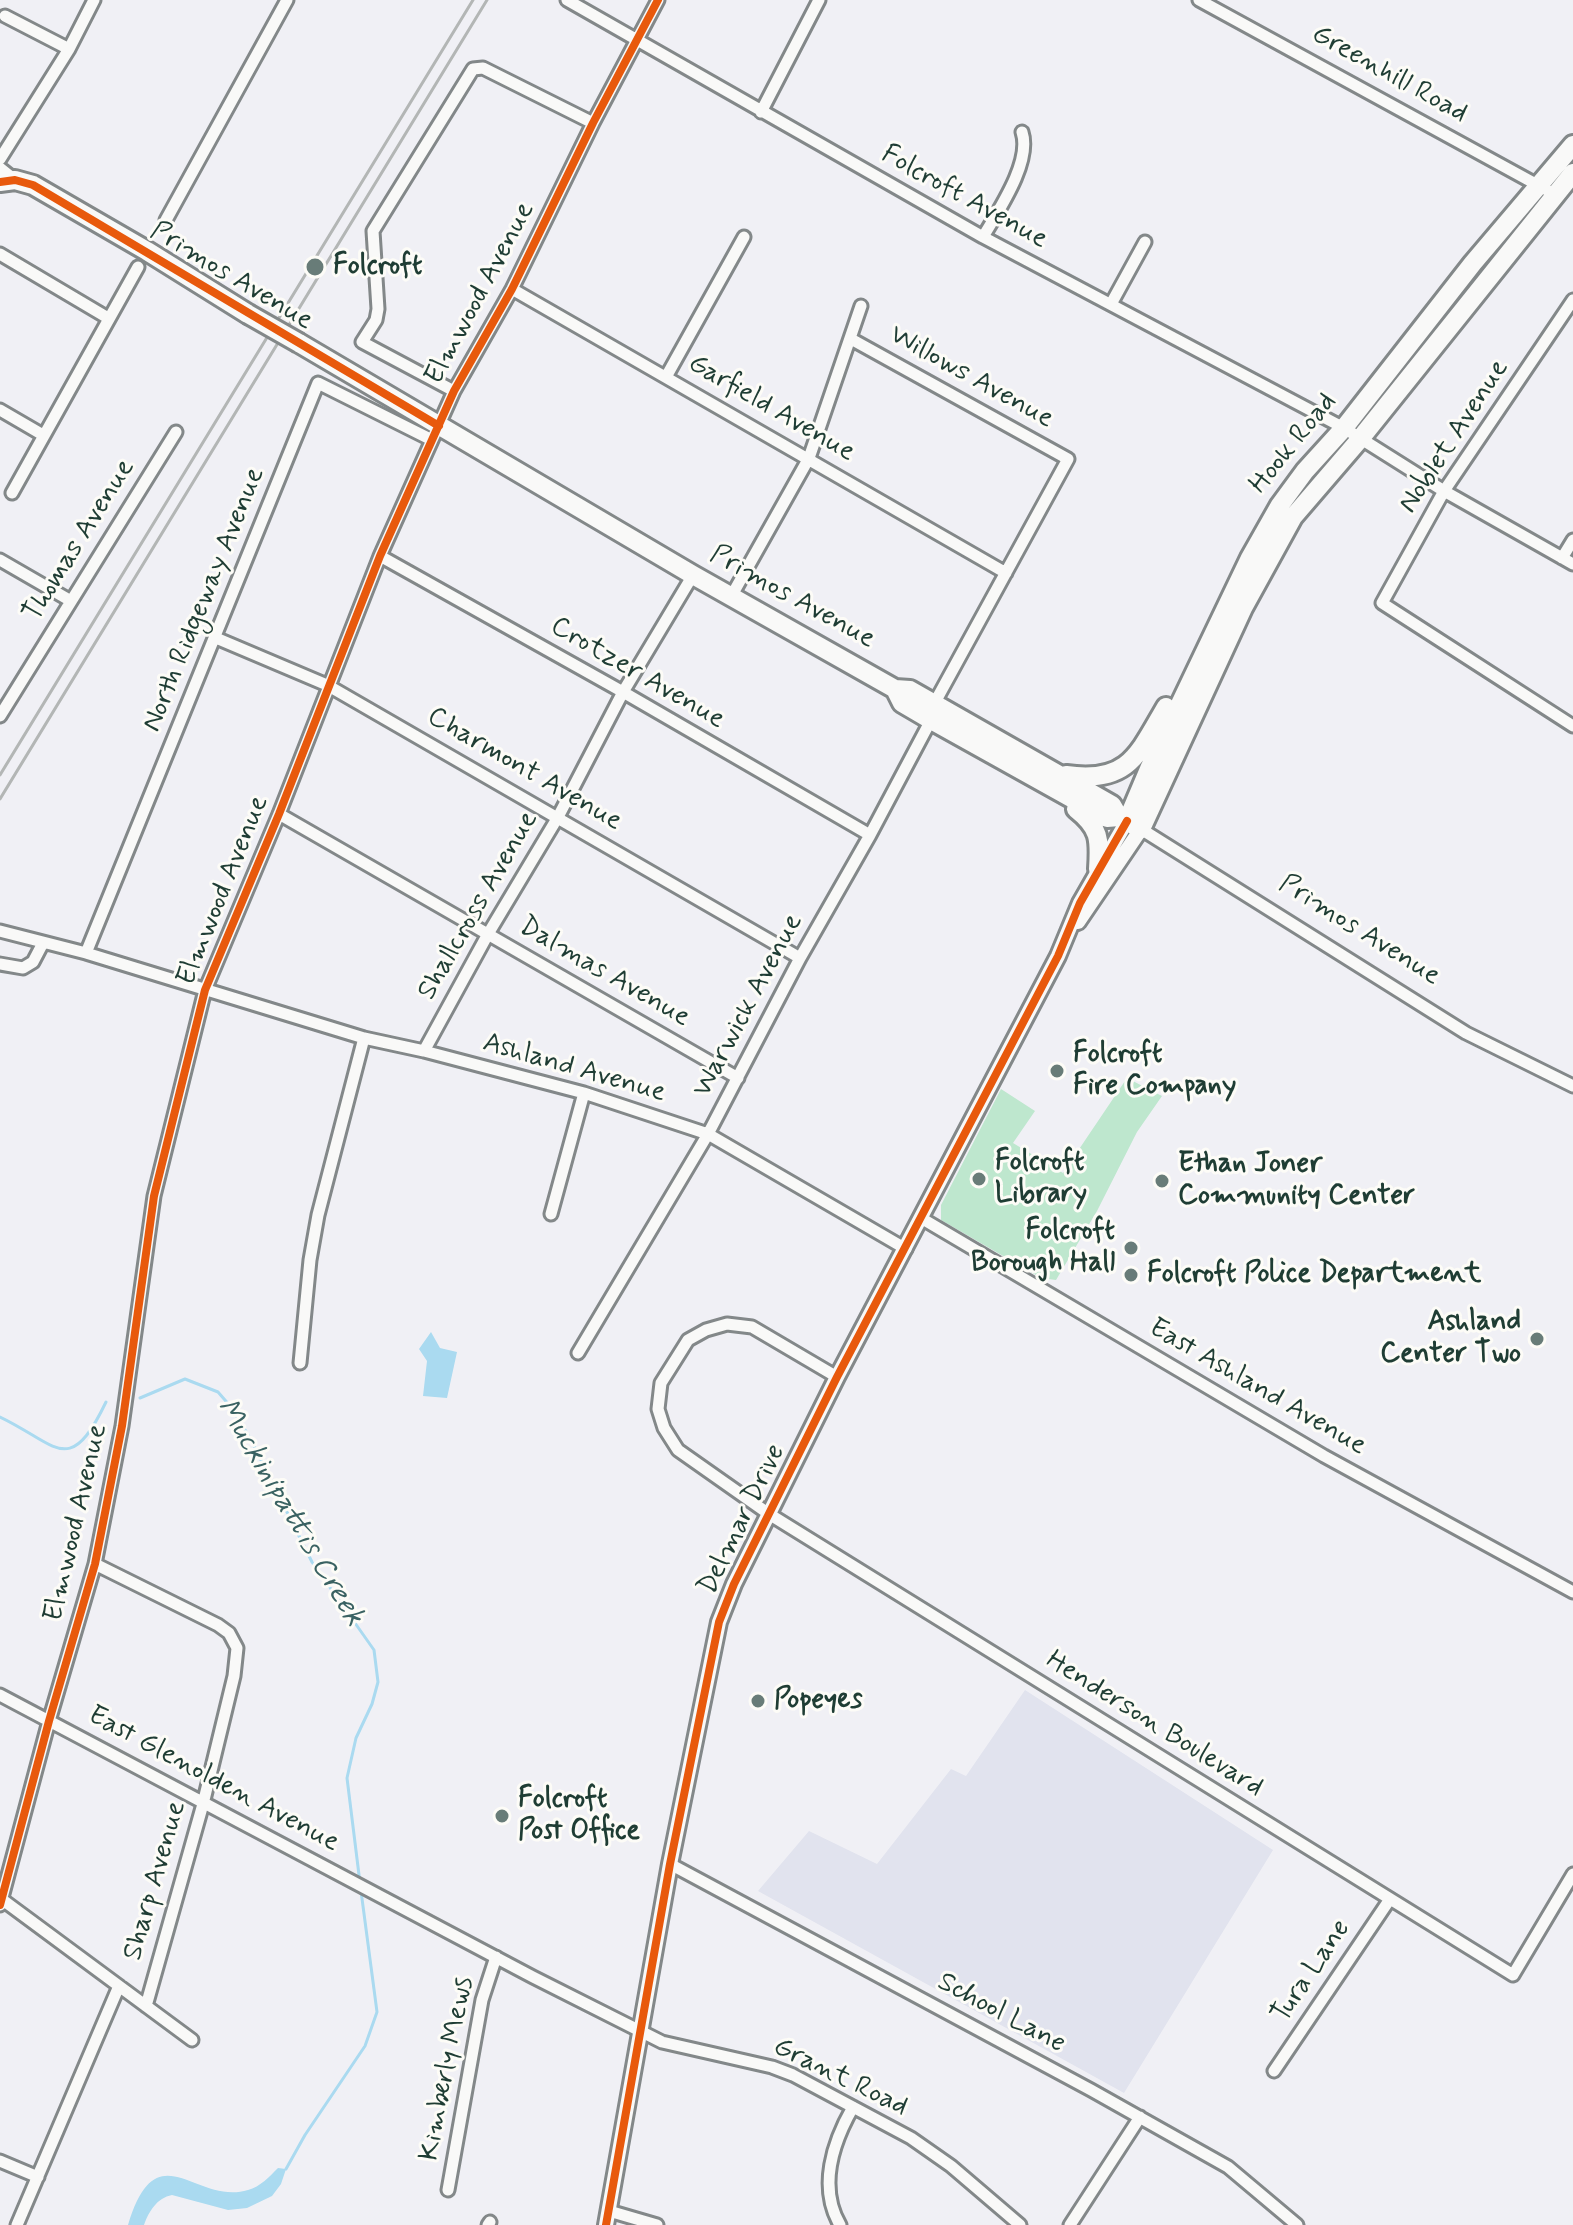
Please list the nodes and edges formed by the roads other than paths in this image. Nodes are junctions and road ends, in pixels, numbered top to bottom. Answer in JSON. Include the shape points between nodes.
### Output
{"nodes":[{"id":1,"x":94,"y":0,"type":"edge"},
{"id":2,"x":287,"y":0,"type":"edge"},
{"id":3,"x":567,"y":0,"type":"edge"},
{"id":4,"x":658,"y":0,"type":"edge"},
{"id":5,"x":819,"y":0,"type":"edge"},
{"id":6,"x":1199,"y":0,"type":"edge"},
{"id":7,"x":5,"y":16,"type":"dead end"},
{"id":8,"x":636,"y":40,"type":"junction"},
{"id":9,"x":69,"y":49,"type":"junction"},
{"id":10,"x":761,"y":112,"type":"junction"},
{"id":11,"x":593,"y":123,"type":"junction"},
{"id":12,"x":1022,"y":132,"type":"dead end"},
{"id":13,"x":1573,"y":145,"type":"edge"},
{"id":14,"x":0,"y":159,"type":"edge"},
{"id":15,"x":0,"y":168,"type":"edge"},
{"id":16,"x":1573,"y":173,"type":"edge"},
{"id":17,"x":8,"y":181,"type":"edge"},
{"id":18,"x":1538,"y":184,"type":"junction"},
{"id":19,"x":1554,"y":194,"type":"junction"},
{"id":20,"x":166,"y":220,"type":"dead end"},
{"id":21,"x":744,"y":237,"type":"dead end"},
{"id":22,"x":983,"y":237,"type":"junction"},
{"id":23,"x":1145,"y":242,"type":"dead end"},
{"id":24,"x":0,"y":254,"type":"edge"},
{"id":25,"x":138,"y":267,"type":"dead end"},
{"id":26,"x":512,"y":289,"type":"junction"},
{"id":27,"x":1573,"y":300,"type":"edge"},
{"id":28,"x":1111,"y":304,"type":"junction"},
{"id":29,"x":861,"y":306,"type":"dead end"},
{"id":30,"x":108,"y":318,"type":"junction"},
{"id":31,"x":851,"y":339,"type":"junction"},
{"id":32,"x":666,"y":377,"type":"junction"},
{"id":33,"x":454,"y":391,"type":"junction"},
{"id":34,"x":0,"y":410,"type":"edge"},
{"id":35,"x":176,"y":432,"type":"dead end"},
{"id":36,"x":435,"y":433,"type":"junction"},
{"id":37,"x":1352,"y":434,"type":"junction"},
{"id":38,"x":43,"y":435,"type":"junction"},
{"id":39,"x":809,"y":458,"type":"junction"},
{"id":40,"x":1068,"y":459,"type":"joint"},
{"id":41,"x":1444,"y":491,"type":"junction"},
{"id":42,"x":12,"y":493,"type":"dead end"},
{"id":43,"x":1573,"y":540,"type":"edge"},
{"id":44,"x":380,"y":556,"type":"junction"},
{"id":45,"x":1562,"y":558,"type":"junction"},
{"id":46,"x":0,"y":560,"type":"edge"},
{"id":47,"x":1573,"y":564,"type":"edge"},
{"id":48,"x":1006,"y":573,"type":"junction"},
{"id":49,"x":693,"y":575,"type":"junction"},
{"id":50,"x":732,"y":595,"type":"junction"},
{"id":51,"x":71,"y":601,"type":"junction"},
{"id":52,"x":216,"y":638,"type":"junction"},
{"id":53,"x":1199,"y":664,"type":"junction"},
{"id":54,"x":327,"y":685,"type":"junction"},
{"id":55,"x":623,"y":692,"type":"junction"},
{"id":56,"x":932,"y":712,"type":"junction"},
{"id":57,"x":0,"y":716,"type":"edge"},
{"id":58,"x":1573,"y":726,"type":"edge"},
{"id":59,"x":1052,"y":780,"type":"junction"},
{"id":60,"x":279,"y":814,"type":"junction"},
{"id":61,"x":558,"y":817,"type":"junction"},
{"id":62,"x":1129,"y":822,"type":"junction"},
{"id":63,"x":870,"y":835,"type":"junction"},
{"id":64,"x":1098,"y":869,"type":"junction"},
{"id":65,"x":0,"y":931,"type":"edge"},
{"id":66,"x":488,"y":934,"type":"junction"},
{"id":67,"x":1068,"y":936,"type":"junction"},
{"id":68,"x":43,"y":943,"type":"junction"},
{"id":69,"x":86,"y":953,"type":"junction"},
{"id":70,"x":800,"y":958,"type":"junction"},
{"id":71,"x":0,"y":964,"type":"edge"},
{"id":72,"x":205,"y":990,"type":"junction"},
{"id":73,"x":364,"y":1038,"type":"junction"},
{"id":74,"x":424,"y":1051,"type":"junction"},
{"id":75,"x":738,"y":1078,"type":"junction"},
{"id":76,"x":1573,"y":1086,"type":"edge"},
{"id":77,"x":584,"y":1093,"type":"junction"},
{"id":78,"x":708,"y":1134,"type":"junction"},
{"id":79,"x":551,"y":1214,"type":"dead end"},
{"id":80,"x":921,"y":1218,"type":"junction"},
{"id":81,"x":906,"y":1249,"type":"junction"},
{"id":82,"x":578,"y":1353,"type":"dead end"},
{"id":83,"x":300,"y":1363,"type":"dead end"},
{"id":84,"x":837,"y":1377,"type":"junction"},
{"id":85,"x":769,"y":1514,"type":"junction"},
{"id":86,"x":95,"y":1564,"type":"junction"},
{"id":87,"x":1573,"y":1592,"type":"edge"},
{"id":88,"x":0,"y":1695,"type":"edge"},
{"id":89,"x":49,"y":1721,"type":"junction"},
{"id":90,"x":203,"y":1804,"type":"junction"},
{"id":91,"x":670,"y":1864,"type":"junction"},
{"id":92,"x":1573,"y":1874,"type":"edge"},
{"id":93,"x":361,"y":1884,"type":"joint"},
{"id":94,"x":1390,"y":1899,"type":"junction"},
{"id":95,"x":1,"y":1901,"type":"edge"},
{"id":96,"x":496,"y":1957,"type":"junction"},
{"id":97,"x":119,"y":1986,"type":"junction"},
{"id":98,"x":146,"y":2006,"type":"junction"},
{"id":99,"x":641,"y":2031,"type":"junction"},
{"id":100,"x":192,"y":2040,"type":"dead end"},
{"id":101,"x":1274,"y":2071,"type":"dead end"},
{"id":102,"x":853,"y":2107,"type":"junction"},
{"id":103,"x":1140,"y":2117,"type":"junction"},
{"id":104,"x":0,"y":2161,"type":"edge"},
{"id":105,"x":38,"y":2177,"type":"junction"},
{"id":106,"x":448,"y":2190,"type":"dead end"},
{"id":107,"x":607,"y":2218,"type":"edge"},
{"id":108,"x":17,"y":2225,"type":"edge"},
{"id":109,"x":657,"y":2225,"type":"edge"},
{"id":110,"x":840,"y":2225,"type":"edge"},
{"id":111,"x":1020,"y":2225,"type":"edge"},
{"id":112,"x":1070,"y":2225,"type":"edge"},
{"id":113,"x":1297,"y":2225,"type":"edge"}],
"edges":[{"from":1,"to":9,"type":"street"},
{"from":2,"to":20,"type":"street"},
{"from":3,"to":8,"type":"street","name":"Folcroft Avenue"},
{"from":4,"to":8,"type":"street","name":"Elmwood Avenue"},
{"from":5,"to":10,"type":"street"},
{"from":6,"to":18,"type":"street","name":"Greenhill Road"},
{"from":7,"to":9,"type":"street"},
{"from":8,"to":10,"type":"street","name":"Folcroft Avenue"},
{"from":8,"to":11,"type":"street","name":"Elmwood Avenue"},
{"from":9,"to":14,"type":"street"},
{"from":10,"to":22,"type":"street","name":"Folcroft Avenue"},
{"from":11,"to":26,"type":"street","name":"Elmwood Avenue"},
{"from":11,"to":33,"type":"street","via":[[483,68],[473,69],[373,231],[378,309],[362,342]]},
{"from":12,"to":22,"type":"street","via":[[1025,152]]},
{"from":13,"to":18,"type":"main road","name":"Hook Road"},
{"from":15,"to":17,"type":"street","name":"Primos Avenue"},
{"from":16,"to":19,"type":"main road","name":"Hook Road"},
{"from":17,"to":36,"type":"main road","name":"Primos Avenue","bridge":true,"via":[[28,183],[55,197],[299,343]]},
{"from":18,"to":19,"type":"street","name":"Greenhill Road"},
{"from":18,"to":37,"type":"main road","name":"Hook Road"},
{"from":19,"to":37,"type":"main road","name":"Hook Road"},
{"from":21,"to":32,"type":"street"},
{"from":22,"to":28,"type":"street","name":"Folcroft Avenue"},
{"from":23,"to":28,"type":"street"},
{"from":24,"to":30,"type":"street"},
{"from":25,"to":30,"type":"street"},
{"from":26,"to":32,"type":"street","name":"Garfield Avenue"},
{"from":26,"to":33,"type":"street","name":"Elmwood Avenue"},
{"from":27,"to":41,"type":"street","name":"Noblet Avenue"},
{"from":28,"to":37,"type":"street","name":"Folcroft Avenue"},
{"from":29,"to":31,"type":"street"},
{"from":30,"to":38,"type":"street"},
{"from":31,"to":39,"type":"street"},
{"from":31,"to":40,"type":"street","name":"Willows Avenue"},
{"from":32,"to":39,"type":"street","name":"Garfield Avenue"},
{"from":33,"to":36,"type":"street","name":"Elmwood Avenue"},
{"from":34,"to":38,"type":"street"},
{"from":35,"to":51,"type":"street","name":"Thomas Avenue"},
{"from":36,"to":44,"type":"street","name":"Elmwood Avenue"},
{"from":36,"to":49,"type":"main road","name":"Primos Avenue"},
{"from":36,"to":52,"type":"street","name":"North Ridgeway Avenue","via":[[318,383]]},
{"from":37,"to":41,"type":"street","name":"Folcroft Avenue"},
{"from":37,"to":53,"type":"main road","name":"Hook Road","via":[[1292,487],[1268,523]]},
{"from":37,"to":62,"type":"main road","name":"Hook Road","via":[[1283,532]]},
{"from":38,"to":42,"type":"street"},
{"from":39,"to":48,"type":"street","name":"Garfield Avenue"},
{"from":39,"to":50,"type":"street"},
{"from":40,"to":48,"type":"street","name":"Warwick Avenue"},
{"from":41,"to":45,"type":"street","name":"Folcroft Avenue"},
{"from":41,"to":58,"type":"street","name":"Noblet Avenue","via":[[1382,603]]},
{"from":43,"to":45,"type":"street"},
{"from":44,"to":54,"type":"street","name":"Elmwood Avenue"},
{"from":44,"to":55,"type":"street","name":"Crotzer Avenue"},
{"from":45,"to":47,"type":"street","name":"Folcroft Avenue"},
{"from":46,"to":51,"type":"street"},
{"from":48,"to":56,"type":"street","name":"Warwick Avenue"},
{"from":49,"to":50,"type":"main road","name":"Primos Avenue"},
{"from":49,"to":55,"type":"street","name":"Shallcross Avenue"},
{"from":50,"to":56,"type":"main road","name":"Primos Avenue","via":[[895,689],[902,703]]},
{"from":51,"to":57,"type":"street","name":"Thomas Avenue"},
{"from":52,"to":54,"type":"street","name":"Charmont Avenue"},
{"from":52,"to":69,"type":"street","name":"North Ridgeway Avenue"},
{"from":53,"to":59,"type":"main road","via":[[1131,763],[1105,776]]},
{"from":53,"to":62,"type":"main road","name":"Hook Road"},
{"from":54,"to":60,"type":"street","name":"Elmwood Avenue"},
{"from":54,"to":61,"type":"street","name":"Charmont Avenue"},
{"from":55,"to":61,"type":"street","name":"Shallcross Avenue"},
{"from":55,"to":63,"type":"street","name":"Crotzer Avenue"},
{"from":56,"to":59,"type":"main road","name":"Primos Avenue"},
{"from":56,"to":63,"type":"street","name":"Warwick Avenue"},
{"from":59,"to":62,"type":"main road","name":"Primos Avenue","via":[[1107,818]]},
{"from":59,"to":64,"type":"main road","via":[[1095,826]]},
{"from":60,"to":66,"type":"street","name":"Dalmas Avenue"},
{"from":60,"to":72,"type":"street","name":"Elmwood Avenue"},
{"from":61,"to":66,"type":"street","name":"Shallcross Avenue"},
{"from":61,"to":70,"type":"street","name":"Charmont Avenue"},
{"from":62,"to":64,"type":"street","name":"Delmar Drive"},
{"from":62,"to":67,"type":"street","name":"Delmar Drive"},
{"from":62,"to":76,"type":"street","name":"Primos Avenue","via":[[1466,1033]]},
{"from":63,"to":70,"type":"street","name":"Warwick Avenue"},
{"from":64,"to":67,"type":"street","name":"Delmar Drive"},
{"from":65,"to":68,"type":"street"},
{"from":66,"to":74,"type":"street","name":"Shallcross Avenue"},
{"from":66,"to":75,"type":"street","name":"Dalmas Avenue"},
{"from":67,"to":80,"type":"street","name":"Delmar Drive"},
{"from":68,"to":69,"type":"street"},
{"from":68,"to":71,"type":"street","via":[[33,962],[23,968]]},
{"from":69,"to":72,"type":"street"},
{"from":70,"to":75,"type":"street","name":"Warwick Avenue"},
{"from":72,"to":73,"type":"street","name":"Ashland Avenue"},
{"from":72,"to":86,"type":"street","name":"Elmwood Avenue","via":[[154,1196],[122,1426]]},
{"from":73,"to":74,"type":"street","name":"Ashland Avenue"},
{"from":73,"to":83,"type":"street","via":[[318,1215]]},
{"from":74,"to":77,"type":"street","name":"Ashland Avenue"},
{"from":75,"to":78,"type":"street","name":"Warwick Avenue"},
{"from":77,"to":78,"type":"street","name":"Ashland Avenue"},
{"from":77,"to":79,"type":"street"},
{"from":78,"to":81,"type":"street","name":"Ashland Avenue"},
{"from":78,"to":82,"type":"street","name":"Warwick Avenue"},
{"from":80,"to":81,"type":"street","name":"Delmar Drive"},
{"from":80,"to":87,"type":"street","name":"East Ashland Avenue","via":[[1324,1456]]},
{"from":81,"to":84,"type":"street","name":"Delmar Drive"},
{"from":84,"to":85,"type":"street","name":"Delmar Drive"},
{"from":84,"to":85,"type":"street","name":"Henderson Boulevard","via":[[752,1327],[727,1324],[688,1340],[661,1383],[658,1409],[678,1450]]},
{"from":85,"to":91,"type":"street","name":"Delmar Drive","via":[[719,1622]]},
{"from":85,"to":94,"type":"street","name":"Henderson Boulevard"},
{"from":86,"to":89,"type":"street","name":"Elmwood Avenue"},
{"from":86,"to":90,"type":"street","name":"Sharp Avenue","via":[[218,1625],[237,1648]]},
{"from":88,"to":89,"type":"street","name":"East Glenolden Avenue"},
{"from":89,"to":90,"type":"street","name":"East Glenolden Avenue"},
{"from":89,"to":95,"type":"street","name":"Elmwood Avenue"},
{"from":90,"to":93,"type":"street","name":"East Glenolden Avenue"},
{"from":90,"to":98,"type":"street","name":"Sharp Avenue"},
{"from":91,"to":99,"type":"street","name":"Delmar Drive"},
{"from":91,"to":103,"type":"street","name":"School Lane"},
{"from":92,"to":94,"type":"street","name":"Henderson Boulevard","via":[[1513,1975]]},
{"from":93,"to":96,"type":"street","name":"Grant Road"},
{"from":94,"to":101,"type":"street","name":"Tura Lane"},
{"from":95,"to":97,"type":"street"},
{"from":96,"to":99,"type":"street","name":"Grant Road"},
{"from":96,"to":106,"type":"street","name":"Kimberly Mews","via":[[482,2000]]},
{"from":97,"to":98,"type":"street"},
{"from":97,"to":105,"type":"street","name":"Sharp Avenue"},
{"from":98,"to":100,"type":"street"},
{"from":99,"to":102,"type":"street","name":"Grant Road","via":[[662,2042],[772,2067]]},
{"from":99,"to":107,"type":"street","name":"Delmar Drive"},
{"from":102,"to":110,"type":"street","via":[[830,2169]]},
{"from":102,"to":111,"type":"street","name":"Grant Road","via":[[951,2166]]},
{"from":103,"to":112,"type":"street"},
{"from":103,"to":113,"type":"street","name":"School Lane","via":[[1228,2167]]},
{"from":104,"to":105,"type":"street"},
{"from":105,"to":108,"type":"street","name":"Sharp Avenue"},
{"from":107,"to":109,"type":"street"}]}
